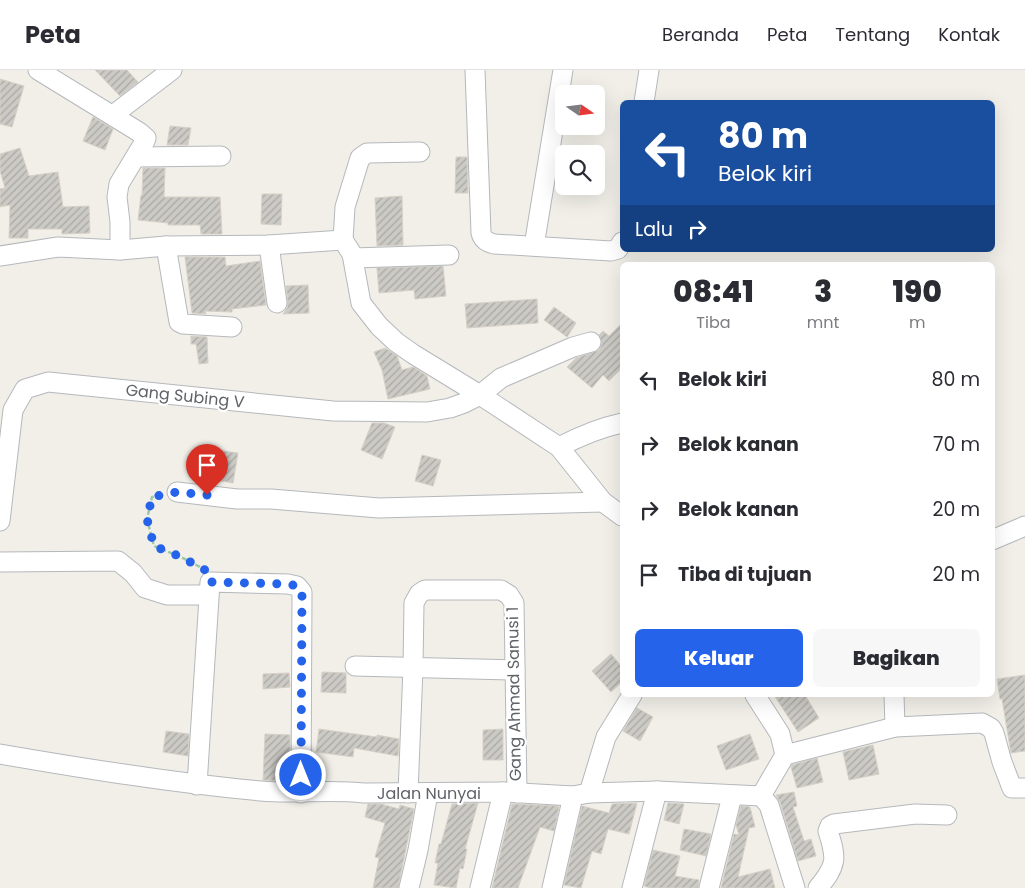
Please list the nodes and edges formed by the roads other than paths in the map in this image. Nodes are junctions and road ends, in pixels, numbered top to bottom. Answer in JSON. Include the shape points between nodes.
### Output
{"nodes":[{"id":1,"x":38,"y":70,"type":"edge"},
{"id":2,"x":172,"y":70,"type":"edge"},
{"id":3,"x":475,"y":70,"type":"edge"},
{"id":4,"x":562,"y":70,"type":"edge"},
{"id":5,"x":649,"y":70,"type":"edge"},
{"id":6,"x":644,"y":100,"type":"edge"},
{"id":7,"x":113,"y":115,"type":"junction"},
{"id":8,"x":420,"y":152,"type":"dead end"},
{"id":9,"x":221,"y":156,"type":"dead end"},
{"id":10,"x":136,"y":157,"type":"junction"},
{"id":11,"x":343,"y":240,"type":"junction"},
{"id":12,"x":269,"y":245,"type":"junction"},
{"id":13,"x":620,"y":245,"type":"edge"},
{"id":14,"x":166,"y":246,"type":"junction"},
{"id":15,"x":534,"y":246,"type":"junction"},
{"id":16,"x":120,"y":250,"type":"junction"},
{"id":17,"x":449,"y":255,"type":"dead end"},
{"id":18,"x":0,"y":256,"type":"edge"},
{"id":19,"x":353,"y":258,"type":"junction"},
{"id":20,"x":277,"y":303,"type":"dead end"},
{"id":21,"x":232,"y":327,"type":"dead end"},
{"id":22,"x":591,"y":342,"type":"dead end"},
{"id":23,"x":480,"y":395,"type":"junction"},
{"id":24,"x":620,"y":424,"type":"edge"},
{"id":25,"x":559,"y":447,"type":"junction"},
{"id":26,"x":177,"y":492,"type":"road end"},
{"id":27,"x":603,"y":502,"type":"junction"},
{"id":28,"x":620,"y":515,"type":"edge"},
{"id":29,"x":0,"y":521,"type":"edge"},
{"id":30,"x":1025,"y":526,"type":"edge"},
{"id":31,"x":995,"y":539,"type":"edge"},
{"id":32,"x":0,"y":562,"type":"edge"},
{"id":33,"x":210,"y":589,"type":"junction"},
{"id":34,"x":355,"y":666,"type":"dead end"},
{"id":35,"x":413,"y":668,"type":"junction"},
{"id":36,"x":515,"y":670,"type":"junction"},
{"id":37,"x":631,"y":697,"type":"edge"},
{"id":38,"x":756,"y":697,"type":"edge"},
{"id":39,"x":894,"y":697,"type":"edge"},
{"id":40,"x":895,"y":727,"type":"junction"},
{"id":41,"x":0,"y":754,"type":"edge"},
{"id":42,"x":785,"y":755,"type":"junction"},
{"id":43,"x":197,"y":785,"type":"junction"},
{"id":44,"x":1025,"y":788,"type":"edge"},
{"id":45,"x":657,"y":791,"type":"junction"},
{"id":46,"x":510,"y":792,"type":"junction"},
{"id":47,"x":301,"y":793,"type":"junction"},
{"id":48,"x":408,"y":793,"type":"junction"},
{"id":49,"x":428,"y":793,"type":"junction"},
{"id":50,"x":581,"y":794,"type":"junction"},
{"id":51,"x":732,"y":796,"type":"junction"},
{"id":52,"x":761,"y":796,"type":"junction"},
{"id":53,"x":947,"y":815,"type":"dead end"},
{"id":54,"x":409,"y":888,"type":"edge"},
{"id":55,"x":480,"y":888,"type":"edge"},
{"id":56,"x":552,"y":888,"type":"edge"},
{"id":57,"x":632,"y":888,"type":"edge"},
{"id":58,"x":708,"y":888,"type":"edge"},
{"id":59,"x":795,"y":888,"type":"edge"},
{"id":60,"x":818,"y":888,"type":"edge"}],
"edges":[{"from":1,"to":7,"type":"street"},
{"from":2,"to":7,"type":"street"},
{"from":3,"to":15,"type":"street","via":[[481,232],[486,241],[494,244]]},
{"from":4,"to":15,"type":"street"},
{"from":5,"to":6,"type":"street"},
{"from":7,"to":10,"type":"street","via":[[146,138]]},
{"from":8,"to":11,"type":"street","via":[[367,153],[360,158],[344,207]]},
{"from":9,"to":10,"type":"street"},
{"from":10,"to":16,"type":"street","via":[[122,177],[118,191]]},
{"from":11,"to":12,"type":"street"},
{"from":11,"to":19,"type":"street"},
{"from":12,"to":14,"type":"street"},
{"from":12,"to":20,"type":"street"},
{"from":13,"to":15,"type":"street","via":[[611,251]]},
{"from":14,"to":16,"type":"street"},
{"from":14,"to":21,"type":"street","via":[[179,322]]},
{"from":16,"to":18,"type":"street","via":[[58,247]]},
{"from":17,"to":19,"type":"street"},
{"from":19,"to":23,"type":"street","via":[[361,303],[379,326],[413,354]]},
{"from":22,"to":23,"type":"street","name":"Gang Subing V","via":[[501,378]]},
{"from":23,"to":25,"type":"street"},
{"from":23,"to":29,"type":"street","name":"Gang Subing V","via":[[450,408],[427,412],[333,411],[48,382],[25,389],[13,410]]},
{"from":24,"to":25,"type":"street","via":[[588,433]]},
{"from":25,"to":27,"type":"street"},
{"from":26,"to":27,"type":"street","via":[[378,508]]},
{"from":27,"to":28,"type":"street"},
{"from":30,"to":31,"type":"street"},
{"from":32,"to":33,"type":"street","via":[[118,561],[145,588],[167,595]]},
{"from":33,"to":43,"type":"street"},
{"from":33,"to":47,"type":"street","via":[[288,584],[297,586],[302,592]]},
{"from":34,"to":35,"type":"street"},
{"from":35,"to":36,"type":"street"},
{"from":35,"to":36,"type":"street","name":"Gang Ahmad Sanusi 1","via":[[414,604],[419,594],[425,590],[501,590],[514,602]]},
{"from":35,"to":48,"type":"street"},
{"from":36,"to":46,"type":"street","name":"Gang Ahmad Sanusi 1"},
{"from":37,"to":50,"type":"street","via":[[606,737]]},
{"from":38,"to":42,"type":"street","via":[[780,734]]},
{"from":39,"to":40,"type":"street"},
{"from":40,"to":42,"type":"street"},
{"from":40,"to":44,"type":"street","via":[[982,723],[994,733],[1012,788]]},
{"from":41,"to":43,"type":"street","name":"Jalan Nunyai"},
{"from":42,"to":52,"type":"street"},
{"from":43,"to":47,"type":"street","name":"Jalan Nunyai"},
{"from":45,"to":50,"type":"street","name":"Jalan Nunyai"},
{"from":45,"to":51,"type":"street","name":"Jalan Nunyai"},
{"from":45,"to":57,"type":"street"},
{"from":46,"to":49,"type":"street","name":"Jalan Nunyai"},
{"from":46,"to":50,"type":"street","name":"Jalan Nunyai"},
{"from":46,"to":55,"type":"street","name":"Gang Ahmad Sanusi 1"},
{"from":47,"to":48,"type":"street","name":"Jalan Nunyai"},
{"from":48,"to":49,"type":"street","name":"Jalan Nunyai"},
{"from":49,"to":54,"type":"street"},
{"from":50,"to":56,"type":"street"},
{"from":51,"to":52,"type":"street","name":"Jalan Nunyai"},
{"from":51,"to":58,"type":"street"},
{"from":52,"to":59,"type":"street","via":[[769,805]]},
{"from":53,"to":60,"type":"street","via":[[915,814],[830,826],[828,831],[835,856],[830,874]]}]}
